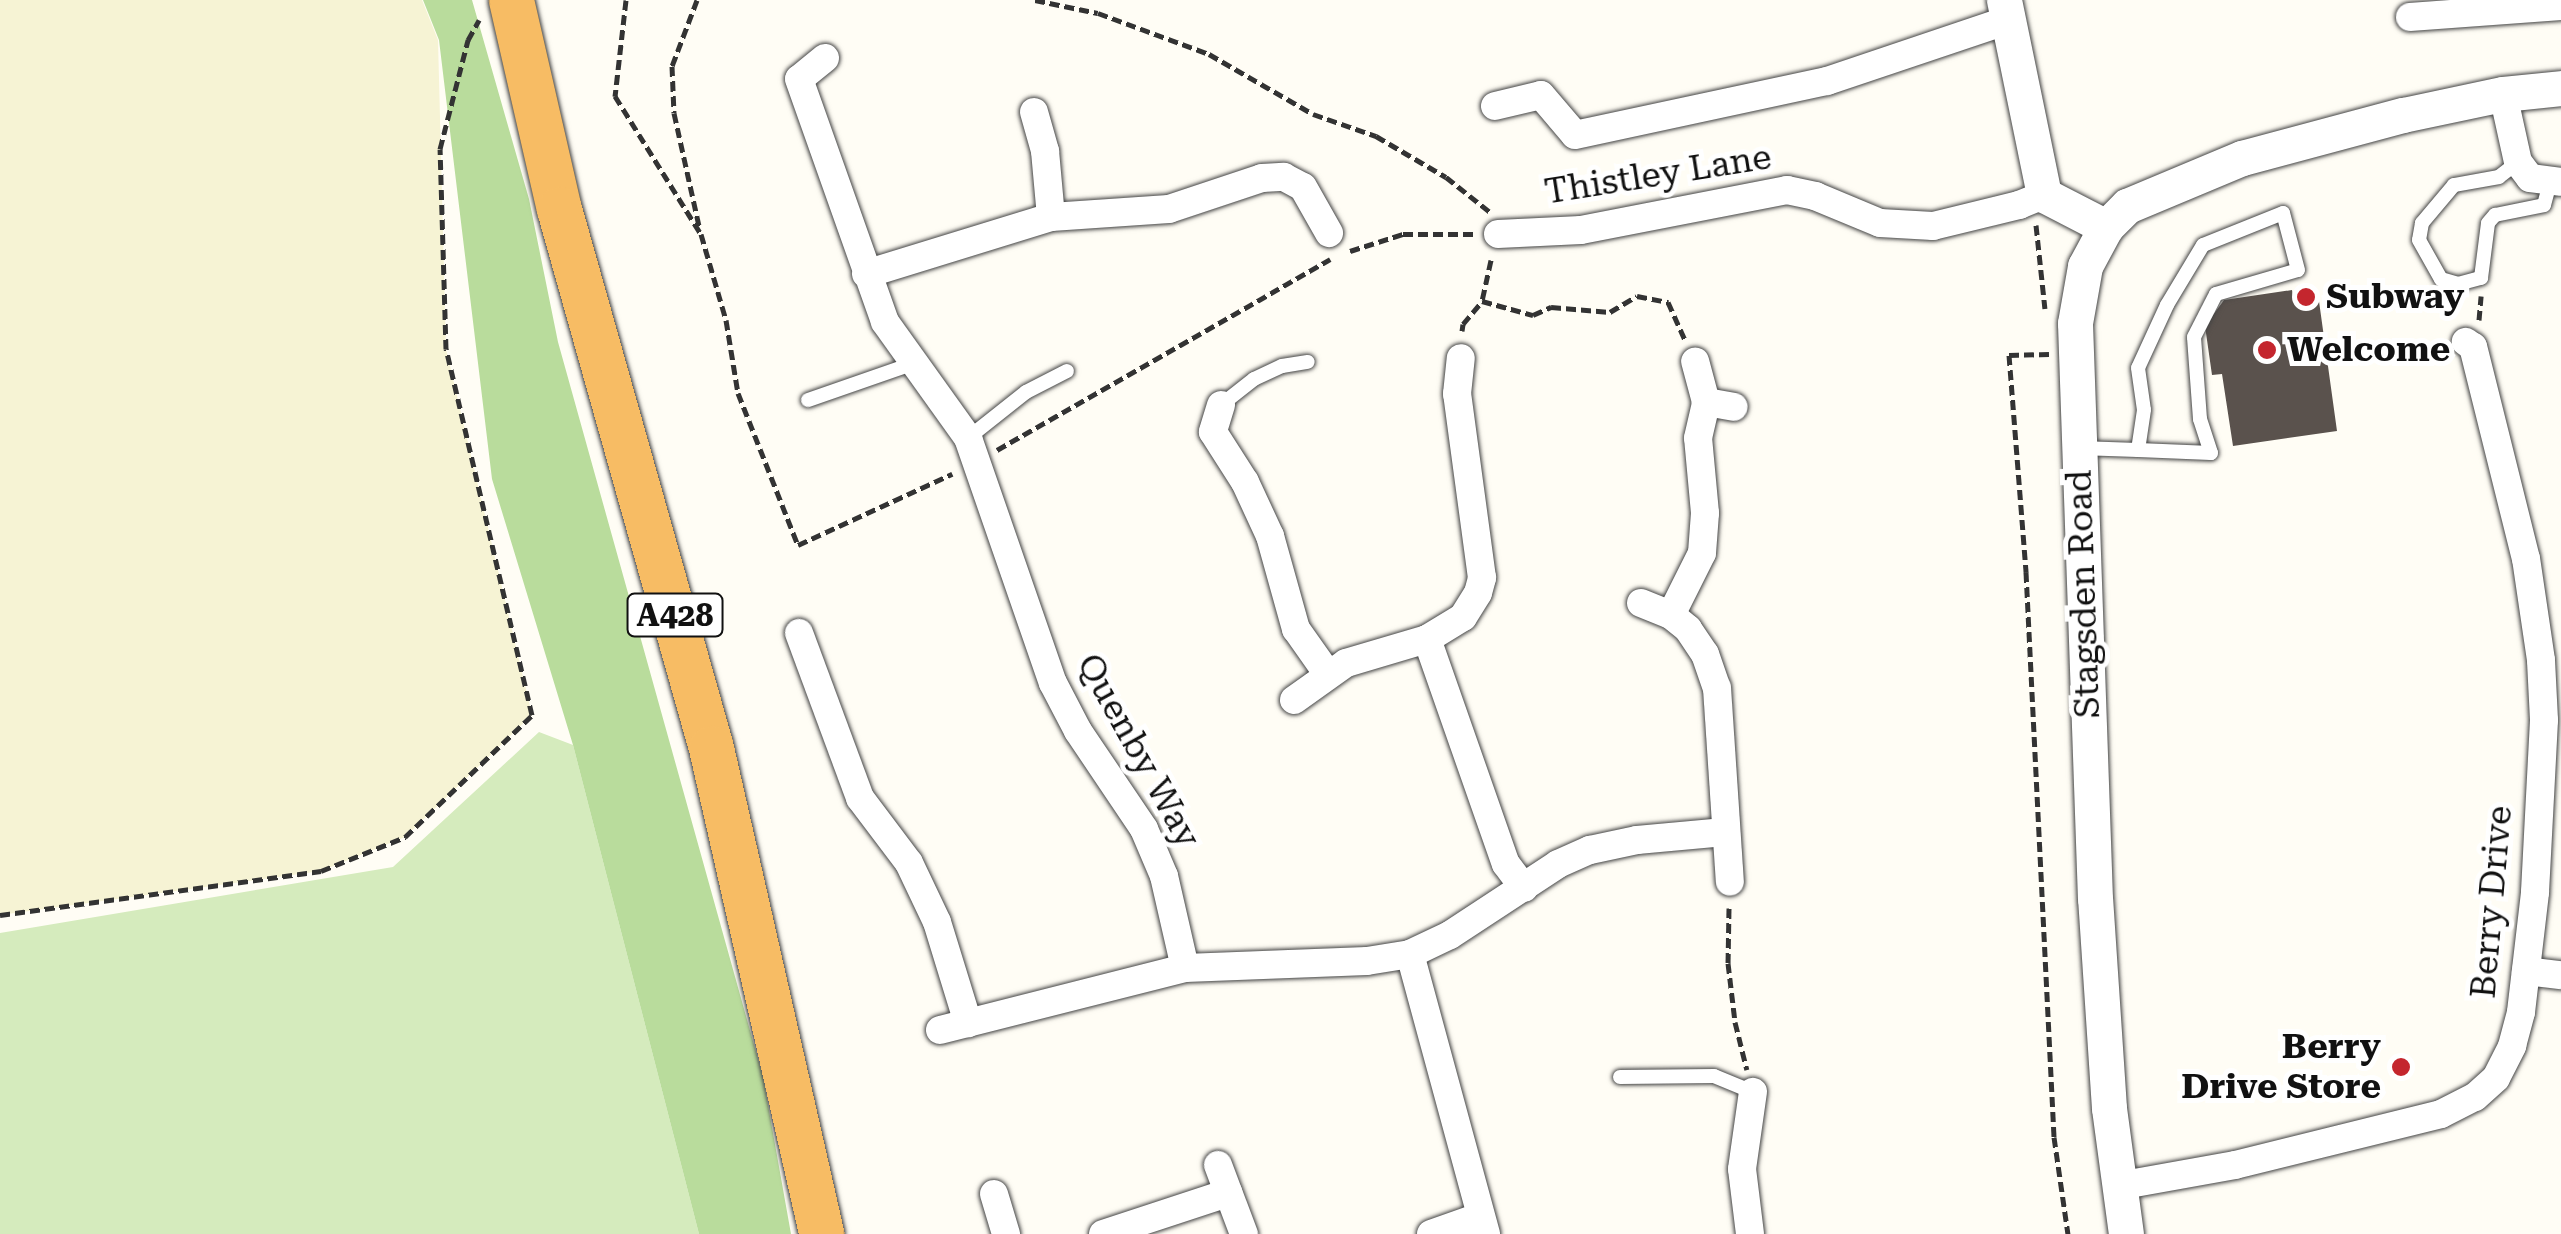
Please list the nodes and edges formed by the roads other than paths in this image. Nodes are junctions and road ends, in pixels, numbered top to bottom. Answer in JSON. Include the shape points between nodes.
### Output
{"nodes":[{"id":1,"x":2561,"y":6,"type":"edge"},
{"id":2,"x":497,"y":7,"type":"edge"},
{"id":3,"x":2006,"y":10,"type":"edge"},
{"id":4,"x":2410,"y":17,"type":"dead end"},
{"id":5,"x":825,"y":58,"type":"dead end"},
{"id":6,"x":2561,"y":88,"type":"edge"},
{"id":7,"x":2504,"y":94,"type":"junction"},
{"id":8,"x":1495,"y":106,"type":"dead end"},
{"id":9,"x":1034,"y":112,"type":"dead end"},
{"id":10,"x":2518,"y":162,"type":"junction"},
{"id":11,"x":2555,"y":182,"type":"edge"},
{"id":12,"x":2044,"y":195,"type":"junction"},
{"id":13,"x":1051,"y":216,"type":"junction"},
{"id":14,"x":2106,"y":227,"type":"junction"},
{"id":15,"x":1498,"y":234,"type":"road end"},
{"id":16,"x":1333,"y":244,"type":"road end"},
{"id":17,"x":866,"y":274,"type":"junction"},
{"id":18,"x":2470,"y":345,"type":"road end"},
{"id":19,"x":1461,"y":358,"type":"road end"},
{"id":20,"x":1695,"y":361,"type":"road end"},
{"id":21,"x":1308,"y":362,"type":"dead end"},
{"id":22,"x":912,"y":364,"type":"junction"},
{"id":23,"x":1067,"y":371,"type":"dead end"},
{"id":24,"x":808,"y":400,"type":"dead end"},
{"id":25,"x":1221,"y":405,"type":"joint"},
{"id":26,"x":2078,"y":448,"type":"junction"},
{"id":27,"x":973,"y":450,"type":"junction"},
{"id":28,"x":2138,"y":450,"type":"junction"},
{"id":29,"x":1641,"y":604,"type":"dead end"},
{"id":30,"x":1672,"y":615,"type":"junction"},
{"id":31,"x":800,"y":633,"type":"dead end"},
{"id":32,"x":1427,"y":639,"type":"junction"},
{"id":33,"x":1327,"y":673,"type":"junction"},
{"id":34,"x":1294,"y":700,"type":"dead end"},
{"id":35,"x":1725,"y":832,"type":"junction"},
{"id":36,"x":1730,"y":882,"type":"road end"},
{"id":37,"x":1524,"y":888,"type":"junction"},
{"id":38,"x":1410,"y":954,"type":"junction"},
{"id":39,"x":1184,"y":968,"type":"junction"},
{"id":40,"x":2526,"y":971,"type":"junction"},
{"id":41,"x":2561,"y":975,"type":"edge"},
{"id":42,"x":968,"y":1023,"type":"junction"},
{"id":43,"x":940,"y":1030,"type":"dead end"},
{"id":44,"x":1620,"y":1076,"type":"dead end"},
{"id":45,"x":1753,"y":1092,"type":"joint"},
{"id":46,"x":1218,"y":1164,"type":"dead end"},
{"id":47,"x":2118,"y":1186,"type":"junction"},
{"id":48,"x":1228,"y":1193,"type":"junction"},
{"id":49,"x":994,"y":1194,"type":"dead end"},
{"id":50,"x":1483,"y":1226,"type":"edge"},
{"id":51,"x":821,"y":1234,"type":"edge"},
{"id":52,"x":1006,"y":1234,"type":"edge"},
{"id":53,"x":1102,"y":1234,"type":"edge"},
{"id":54,"x":1244,"y":1234,"type":"edge"},
{"id":55,"x":1431,"y":1234,"type":"edge"},
{"id":56,"x":1750,"y":1234,"type":"edge"},
{"id":57,"x":2126,"y":1234,"type":"edge"}],
"edges":[{"from":1,"to":4,"type":"street"},
{"from":2,"to":51,"type":"highway","number":"A428","via":[[710,748]]},
{"from":3,"to":8,"type":"street","via":[[1827,80],[1575,135],[1540,95]]},
{"from":3,"to":12,"type":"street"},
{"from":5,"to":17,"type":"street","name":"Quenby Way","via":[[799,78]]},
{"from":6,"to":7,"type":"street"},
{"from":7,"to":10,"type":"street"},
{"from":7,"to":14,"type":"street","via":[[2242,158],[2127,206]]},
{"from":9,"to":13,"type":"street","via":[[1046,150]]},
{"from":10,"to":11,"type":"street","via":[[2530,178]]},
{"from":10,"to":11,"type":"lane","via":[[2500,178],[2454,185],[2422,223],[2419,240],[2441,279],[2458,284],[2481,278],[2488,223],[2495,215],[2544,205]]},
{"from":12,"to":14,"type":"street"},
{"from":12,"to":15,"type":"street","name":"Thistley Lane","via":[[1933,226],[1880,223],[1786,190],[1581,230]]},
{"from":13,"to":16,"type":"street","via":[[1170,209],[1284,177],[1304,187]]},
{"from":13,"to":17,"type":"street"},
{"from":14,"to":26,"type":"street","name":"Stagsden Road","via":[[2085,266],[2075,322]]},
{"from":17,"to":22,"type":"street","name":"Quenby Way"},
{"from":18,"to":40,"type":"street","name":"Berry Drive","via":[[2526,559],[2541,660],[2544,720]]},
{"from":19,"to":32,"type":"street","via":[[1457,394],[1482,578],[1463,617]]},
{"from":20,"to":30,"type":"street","via":[[1720,404],[1698,438],[1702,553]]},
{"from":21,"to":25,"type":"lane","via":[[1282,366]]},
{"from":22,"to":24,"type":"lane"},
{"from":22,"to":27,"type":"street","name":"Quenby Way"},
{"from":23,"to":27,"type":"lane","via":[[1026,392]]},
{"from":25,"to":33,"type":"street","via":[[1212,432],[1264,522],[1296,629]]},
{"from":26,"to":28,"type":"lane"},
{"from":26,"to":47,"type":"street","name":"Stagsden Road","via":[[2097,954]]},
{"from":27,"to":39,"type":"street","name":"Quenby Way","via":[[1053,683],[1144,828],[1164,876]]},
{"from":28,"to":28,"type":"lane","via":[[2144,410],[2138,368],[2202,245],[2283,213],[2298,270],[2216,294],[2194,337],[2200,419],[2211,453]]},
{"from":29,"to":30,"type":"street"},
{"from":30,"to":35,"type":"street","via":[[1705,654],[1717,688]]},
{"from":31,"to":42,"type":"street","via":[[860,798],[909,863],[936,922]]},
{"from":32,"to":33,"type":"street"},
{"from":32,"to":37,"type":"street","via":[[1506,864]]},
{"from":33,"to":34,"type":"street"},
{"from":35,"to":36,"type":"street"},
{"from":35,"to":37,"type":"street","via":[[1590,850]]},
{"from":37,"to":38,"type":"street"},
{"from":38,"to":39,"type":"street"},
{"from":38,"to":50,"type":"street"},
{"from":39,"to":42,"type":"street"},
{"from":40,"to":41,"type":"street"},
{"from":40,"to":47,"type":"street","name":"Berry Drive","via":[[2512,1046],[2496,1078],[2476,1096],[2422,1119]]},
{"from":42,"to":43,"type":"street"},
{"from":44,"to":45,"type":"lane","via":[[1714,1076]]},
{"from":45,"to":56,"type":"street","via":[[1742,1169]]},
{"from":46,"to":48,"type":"street"},
{"from":47,"to":57,"type":"street","name":"Stagsden Road"},
{"from":48,"to":53,"type":"street"},
{"from":48,"to":54,"type":"street"},
{"from":49,"to":52,"type":"street"},
{"from":50,"to":55,"type":"street"}]}
